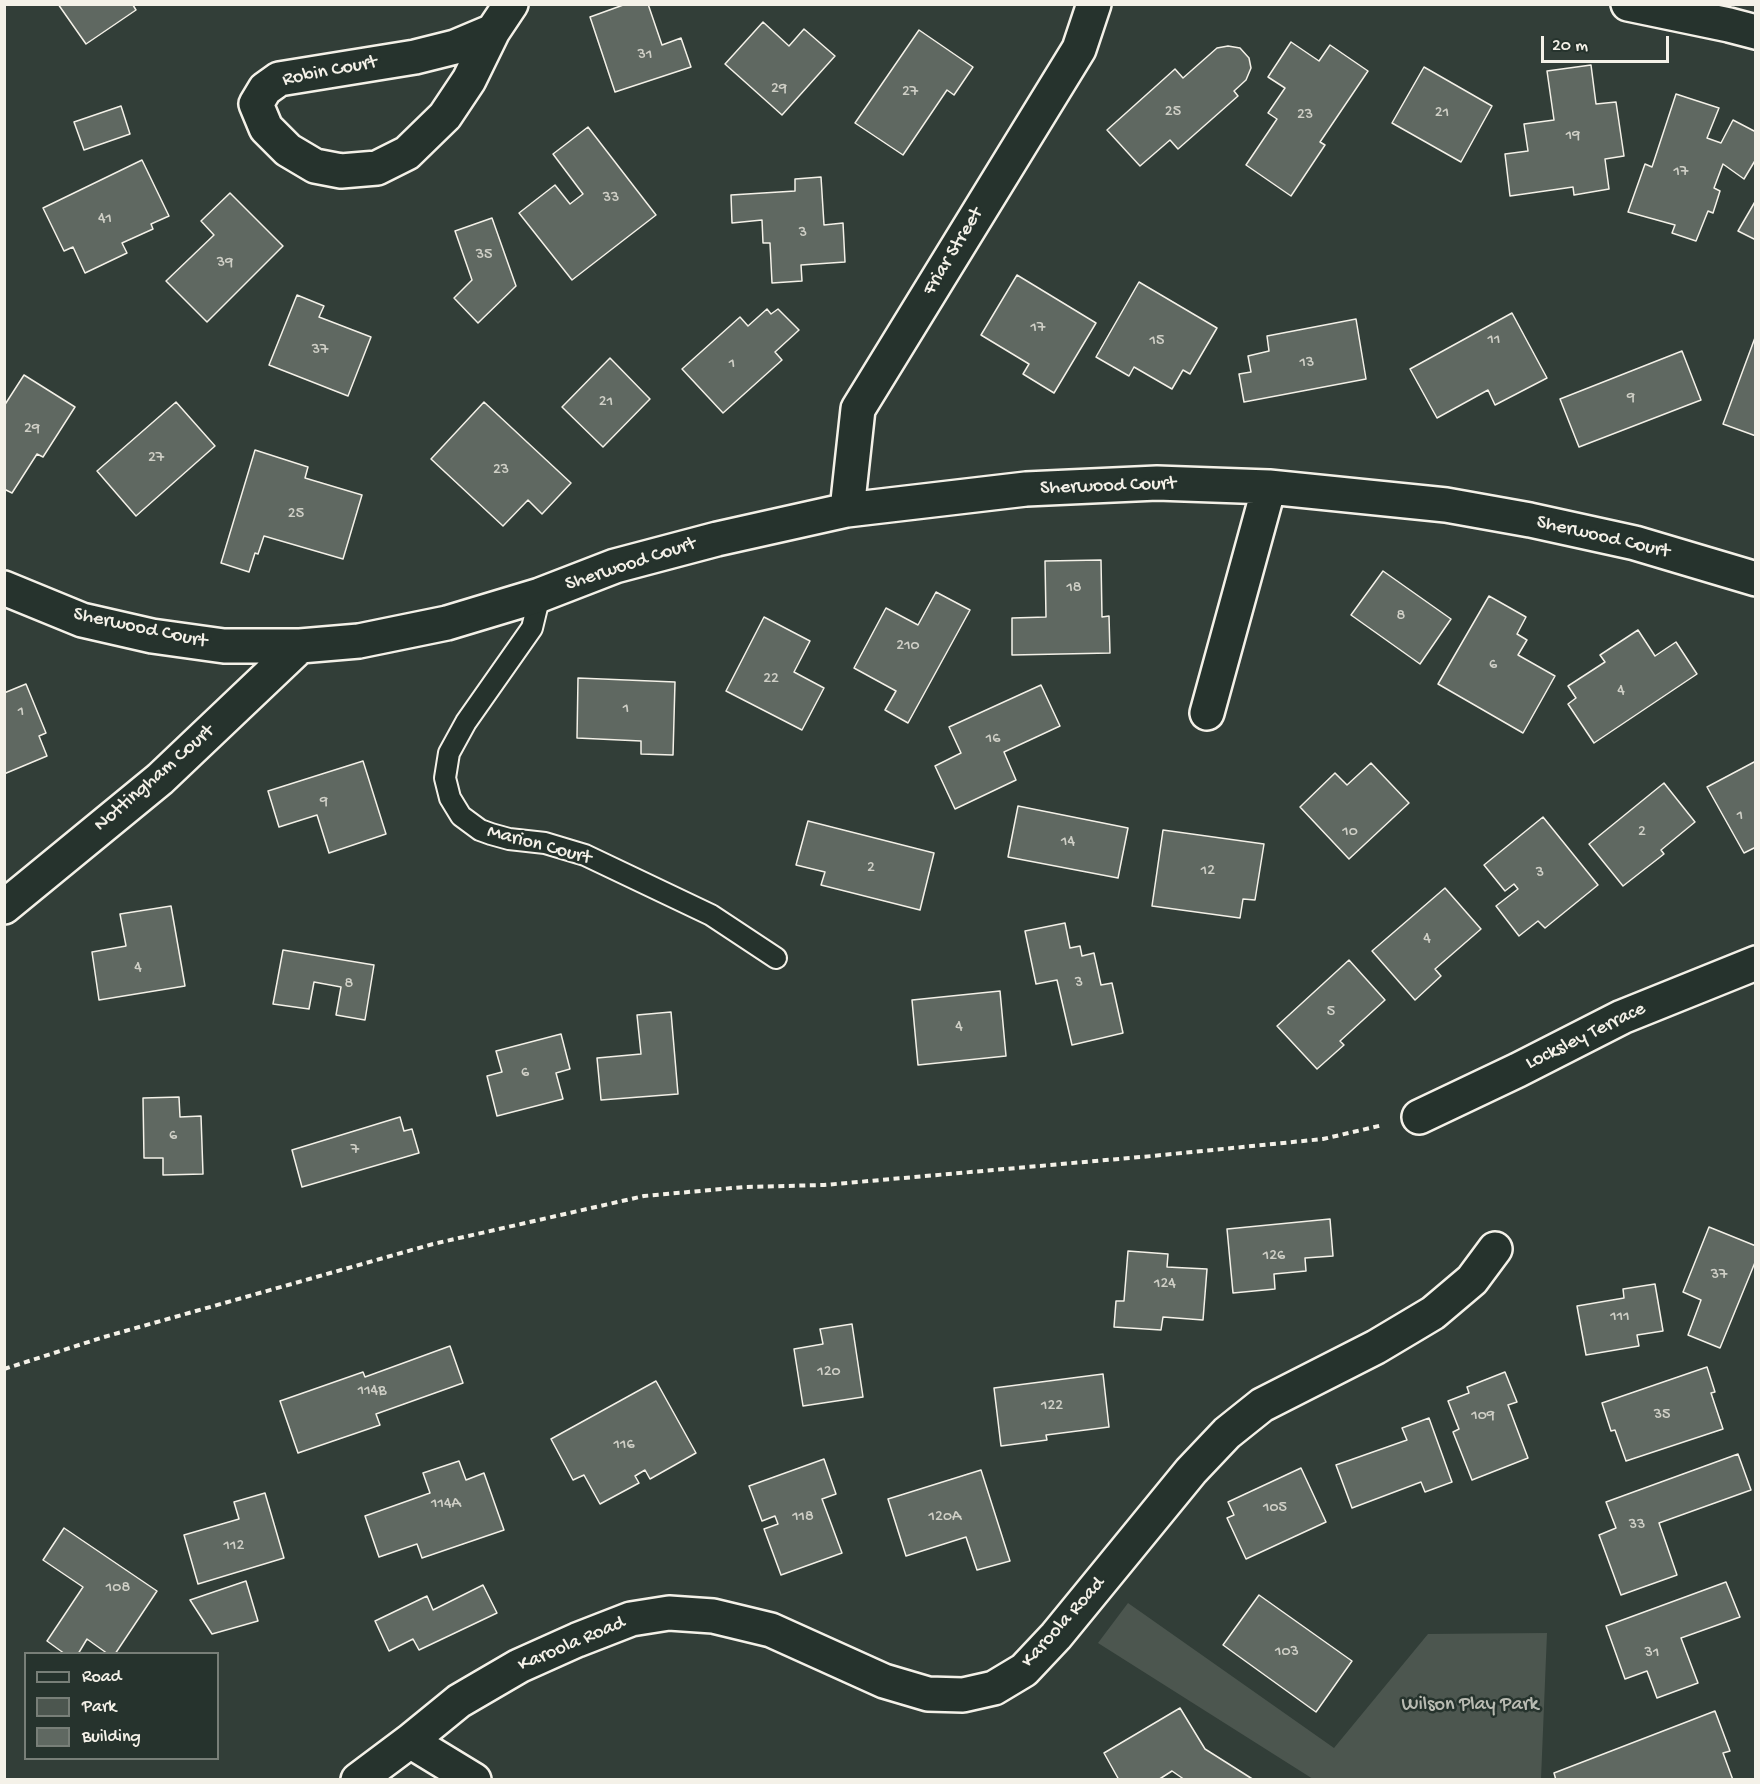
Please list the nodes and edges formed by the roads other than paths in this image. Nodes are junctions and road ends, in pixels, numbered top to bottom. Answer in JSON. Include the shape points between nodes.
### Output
{"nodes":[{"id":1,"x":1094,"y":4,"type":"edge"},
{"id":2,"x":1628,"y":4,"type":"edge"},
{"id":3,"x":502,"y":18,"type":"edge"},
{"id":4,"x":1755,"y":32,"type":"edge"},
{"id":5,"x":1269,"y":487,"type":"junction"},
{"id":6,"x":847,"y":510,"type":"junction"},
{"id":7,"x":1755,"y":579,"type":"edge"},
{"id":8,"x":4,"y":588,"type":"edge"},
{"id":9,"x":540,"y":595,"type":"junction"},
{"id":10,"x":300,"y":646,"type":"junction"},
{"id":11,"x":1207,"y":713,"type":"dead end"},
{"id":12,"x":4,"y":907,"type":"edge"},
{"id":13,"x":776,"y":958,"type":"dead end"},
{"id":14,"x":1755,"y":963,"type":"edge"},
{"id":15,"x":1419,"y":1117,"type":"road end"},
{"id":16,"x":1495,"y":1249,"type":"dead end"},
{"id":17,"x":410,"y":1742,"type":"junction"},
{"id":18,"x":358,"y":1779,"type":"edge"},
{"id":19,"x":474,"y":1779,"type":"edge"}],
"edges":[{"from":1,"to":6,"type":"street","name":"Friar Street","via":[[1079,49],[858,409]]},
{"from":2,"to":4,"type":"street"},
{"from":3,"to":3,"type":"street","name":"Robin Court","via":[[470,80],[445,116],[407,153],[377,168],[341,171],[315,166],[281,143],[267,128],[256,104],[265,89],[279,79],[455,47]]},
{"from":5,"to":6,"type":"street","name":"Sherwood Court","via":[[1157,483],[1026,489]]},
{"from":5,"to":7,"type":"street","name":"Sherwood Court","via":[[1446,505],[1530,520],[1635,543]]},
{"from":5,"to":11,"type":"street"},
{"from":6,"to":9,"type":"street","name":"Sherwood Court","via":[[626,563]]},
{"from":8,"to":10,"type":"street","name":"Sherwood Court","via":[[82,620],[152,636],[224,646]]},
{"from":9,"to":10,"type":"street","name":"Sherwood Court","via":[[447,623],[359,641]]},
{"from":9,"to":13,"type":"lane","name":"Marion Court","via":[[532,628],[449,753],[445,778],[450,798],[461,816],[491,834],[585,855],[711,915]]},
{"from":10,"to":12,"type":"street","name":"Nottingham Court","via":[[159,779]]},
{"from":14,"to":15,"type":"street","name":"Locksley Terrace","via":[[1622,1017]]},
{"from":16,"to":17,"type":"street","name":"Karoola Road","via":[[1472,1280],[1433,1313],[1262,1405],[1227,1433],[1191,1471],[1056,1636],[1024,1670],[994,1688],[963,1695],[928,1694],[884,1681],[771,1630],[713,1616],[669,1613],[631,1619],[519,1666],[459,1701]]},
{"from":17,"to":18,"type":"street","name":"Karoola Road"},
{"from":17,"to":19,"type":"street"}]}
